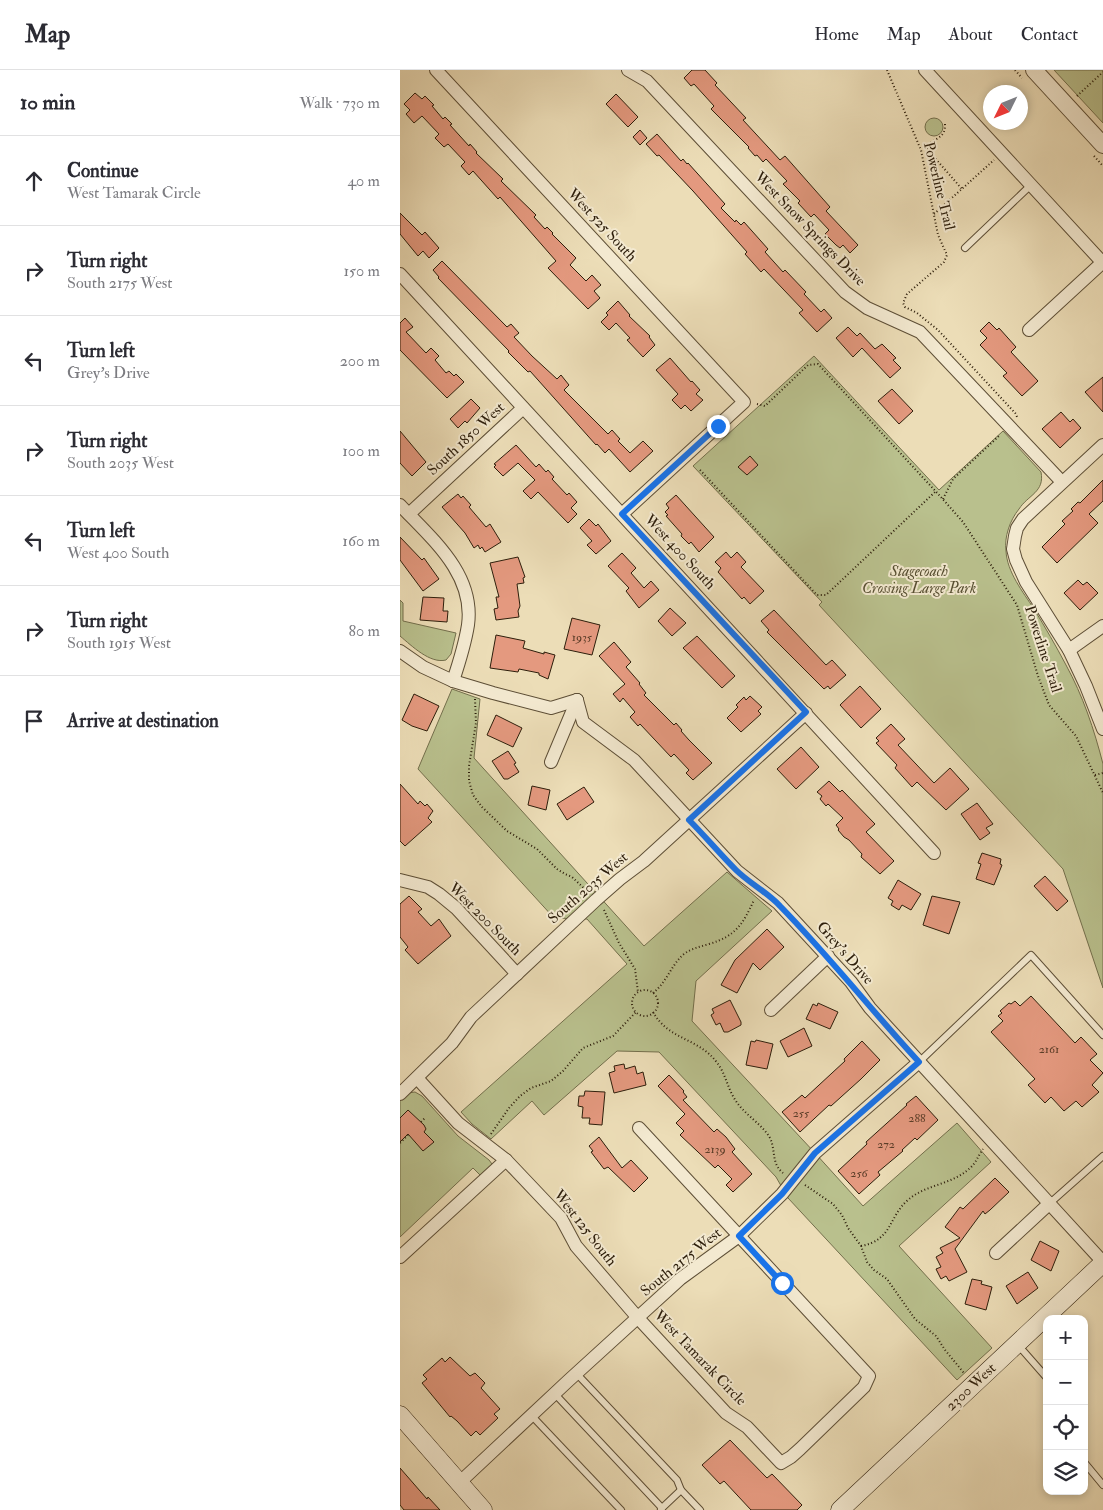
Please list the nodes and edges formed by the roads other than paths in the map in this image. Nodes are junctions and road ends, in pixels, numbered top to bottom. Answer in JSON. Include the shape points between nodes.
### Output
{"nodes":[{"id":1,"x":436,"y":70,"type":"edge"},
{"id":2,"x":628,"y":70,"type":"edge"},
{"id":3,"x":924,"y":70,"type":"edge"},
{"id":4,"x":1034,"y":70,"type":"edge"},
{"id":5,"x":1103,"y":145,"type":"edge"},
{"id":6,"x":1031,"y":185,"type":"junction"},
{"id":7,"x":965,"y":248,"type":"dead end"},
{"id":8,"x":1103,"y":262,"type":"edge"},
{"id":9,"x":400,"y":274,"type":"edge"},
{"id":10,"x":1029,"y":330,"type":"dead end"},
{"id":11,"x":523,"y":408,"type":"junction"},
{"id":12,"x":1103,"y":445,"type":"edge"},
{"id":13,"x":1062,"y":482,"type":"junction"},
{"id":14,"x":404,"y":510,"type":"edge"},
{"id":15,"x":622,"y":514,"type":"junction"},
{"id":16,"x":1103,"y":626,"type":"edge"},
{"id":17,"x":1069,"y":650,"type":"junction"},
{"id":18,"x":400,"y":651,"type":"edge"},
{"id":19,"x":454,"y":681,"type":"junction"},
{"id":20,"x":577,"y":700,"type":"junction"},
{"id":21,"x":806,"y":712,"type":"junction"},
{"id":22,"x":1103,"y":729,"type":"edge"},
{"id":23,"x":551,"y":762,"type":"dead end"},
{"id":24,"x":689,"y":820,"type":"junction"},
{"id":25,"x":934,"y":853,"type":"dead end"},
{"id":26,"x":400,"y":880,"type":"edge"},
{"id":27,"x":828,"y":956,"type":"junction"},
{"id":28,"x":517,"y":974,"type":"junction"},
{"id":29,"x":771,"y":1010,"type":"dead end"},
{"id":30,"x":1103,"y":1035,"type":"edge"},
{"id":31,"x":919,"y":1062,"type":"junction"},
{"id":32,"x":417,"y":1078,"type":"junction"},
{"id":33,"x":400,"y":1094,"type":"edge"},
{"id":34,"x":639,"y":1128,"type":"dead end"},
{"id":35,"x":1103,"y":1156,"type":"edge"},
{"id":36,"x":506,"y":1160,"type":"junction"},
{"id":37,"x":1050,"y":1203,"type":"junction"},
{"id":38,"x":739,"y":1236,"type":"junction"},
{"id":39,"x":996,"y":1253,"type":"dead end"},
{"id":40,"x":400,"y":1257,"type":"edge"},
{"id":41,"x":1103,"y":1263,"type":"edge"},
{"id":42,"x":638,"y":1318,"type":"junction"},
{"id":43,"x":1017,"y":1344,"type":"junction"},
{"id":44,"x":576,"y":1373,"type":"junction"},
{"id":45,"x":1043,"y":1373,"type":"edge"},
{"id":46,"x":554,"y":1393,"type":"junction"},
{"id":47,"x":531,"y":1415,"type":"junction"},
{"id":48,"x":400,"y":1416,"type":"edge"},
{"id":49,"x":1088,"y":1467,"type":"edge"},
{"id":50,"x":459,"y":1483,"type":"junction"},
{"id":51,"x":1103,"y":1485,"type":"edge"},
{"id":52,"x":681,"y":1490,"type":"junction"},
{"id":53,"x":619,"y":1509,"type":"edge"},
{"id":54,"x":661,"y":1509,"type":"edge"},
{"id":55,"x":483,"y":1510,"type":"edge"},
{"id":56,"x":700,"y":1510,"type":"edge"},
{"id":57,"x":840,"y":1510,"type":"edge"}],
"edges":[{"from":1,"to":15,"type":"street","name":"West 525 South","via":[[750,403]]},
{"from":2,"to":13,"type":"street","name":"West Snow Springs Drive","via":[[647,81],[845,292],[867,308],[920,332]]},
{"from":3,"to":6,"type":"street"},
{"from":4,"to":5,"type":"street"},
{"from":6,"to":7,"type":"lane"},
{"from":6,"to":8,"type":"street"},
{"from":8,"to":10,"type":"street"},
{"from":9,"to":11,"type":"street","name":"West 400 South"},
{"from":11,"to":14,"type":"street","name":"South 1850 West"},
{"from":11,"to":15,"type":"street","name":"West 400 South"},
{"from":12,"to":13,"type":"street"},
{"from":13,"to":17,"type":"street","via":[[1023,519],[1017,528],[1014,549],[1020,569]]},
{"from":14,"to":19,"type":"street","via":[[446,555],[466,591],[468,624]]},
{"from":15,"to":21,"type":"street","name":"West 400 South"},
{"from":16,"to":17,"type":"street"},
{"from":17,"to":22,"type":"street"},
{"from":18,"to":19,"type":"street","via":[[423,667]]},
{"from":19,"to":20,"type":"street","via":[[551,708]]},
{"from":20,"to":23,"type":"street"},
{"from":20,"to":24,"type":"street","name":"Grey's Drive","via":[[583,722],[634,760]]},
{"from":21,"to":24,"type":"street","name":"South 2035 West"},
{"from":21,"to":25,"type":"street","name":"West 400 South"},
{"from":24,"to":27,"type":"street","name":"Grey's Drive","via":[[737,871],[778,904]]},
{"from":24,"to":28,"type":"street","name":"South 2035 West"},
{"from":26,"to":28,"type":"street","name":"West 200 South","via":[[428,887],[439,894]]},
{"from":27,"to":29,"type":"street"},
{"from":27,"to":31,"type":"street","name":"Grey's Drive"},
{"from":28,"to":32,"type":"street","name":"South 2035 West","via":[[471,1017],[452,1043]]},
{"from":30,"to":31,"type":"lane","via":[[1031,956]]},
{"from":31,"to":37,"type":"street","name":"Grey's Drive"},
{"from":31,"to":38,"type":"street","name":"South 2175 West","via":[[815,1153],[782,1194]]},
{"from":32,"to":33,"type":"street","name":"South 2035 West"},
{"from":32,"to":36,"type":"street","name":"West 125 South","via":[[458,1123]]},
{"from":34,"to":38,"type":"street"},
{"from":35,"to":37,"type":"lane"},
{"from":36,"to":40,"type":"street"},
{"from":36,"to":42,"type":"street","name":"West 125 South","via":[[561,1218],[576,1246]]},
{"from":37,"to":39,"type":"street"},
{"from":37,"to":41,"type":"street","name":"Grey's Drive"},
{"from":38,"to":42,"type":"street","name":"South 2175 West","via":[[680,1279]]},
{"from":38,"to":42,"type":"street","name":"West Tamarak Circle","via":[[869,1376],[864,1387],[791,1458],[781,1463],[747,1427],[726,1413]]},
{"from":41,"to":43,"type":"main road","name":"2300 West"},
{"from":42,"to":44,"type":"street","name":"South 2175 West"},
{"from":43,"to":45,"type":"lane"},
{"from":43,"to":57,"type":"main road","name":"2300 West"},
{"from":44,"to":46,"type":"street","name":"South 2175 West"},
{"from":44,"to":52,"type":"lane","via":[[677,1480]]},
{"from":46,"to":47,"type":"street","name":"South 2175 West"},
{"from":46,"to":54,"type":"lane"},
{"from":47,"to":50,"type":"street","name":"South 2175 West"},
{"from":47,"to":53,"type":"lane"},
{"from":48,"to":50,"type":"main road"},
{"from":49,"to":51,"type":"lane"},
{"from":50,"to":55,"type":"main road"},
{"from":52,"to":54,"type":"lane"},
{"from":52,"to":56,"type":"lane"}]}
